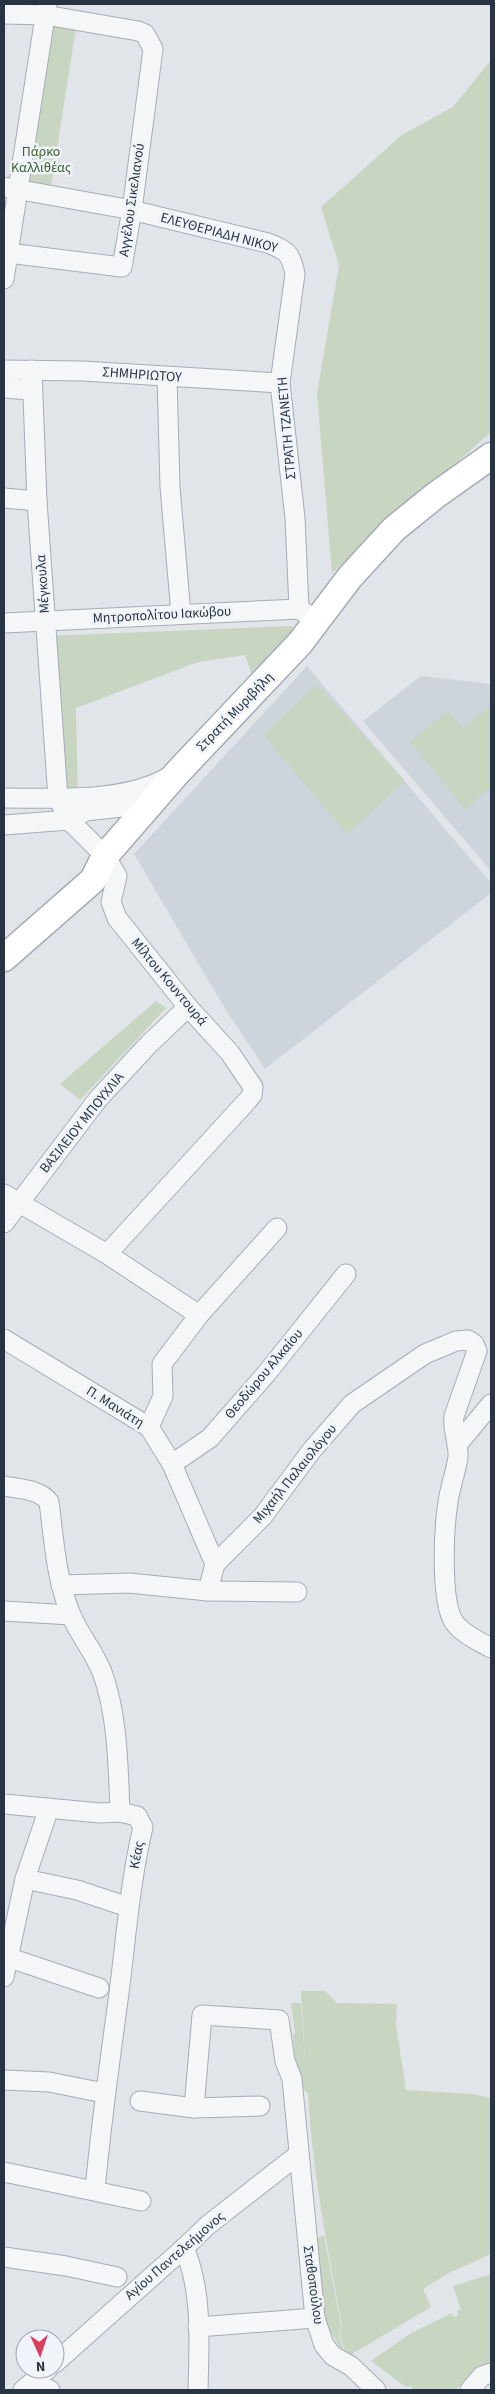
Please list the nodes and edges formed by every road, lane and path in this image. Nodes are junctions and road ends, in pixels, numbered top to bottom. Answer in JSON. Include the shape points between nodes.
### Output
{"nodes":[{"id":1,"x":46,"y":10,"type":"edge"},
{"id":2,"x":4,"y":14,"type":"edge"},
{"id":3,"x":11,"y":188,"type":"edge"},
{"id":4,"x":132,"y":210,"type":"junction"},
{"id":5,"x":286,"y":251,"type":"joint"},
{"id":6,"x":8,"y":253,"type":"junction"},
{"id":7,"x":4,"y":279,"type":"edge"},
{"id":8,"x":4,"y":370,"type":"edge"},
{"id":9,"x":32,"y":370,"type":"junction"},
{"id":10,"x":167,"y":377,"type":"junction"},
{"id":11,"x":280,"y":383,"type":"junction"},
{"id":12,"x":4,"y":388,"type":"edge"},
{"id":13,"x":31,"y":390,"type":"junction"},
{"id":14,"x":480,"y":463,"type":"edge"},
{"id":15,"x":4,"y":498,"type":"edge"},
{"id":16,"x":36,"y":501,"type":"junction"},
{"id":17,"x":181,"y":614,"type":"junction"},
{"id":18,"x":307,"y":614,"type":"junction"},
{"id":19,"x":45,"y":620,"type":"junction"},
{"id":20,"x":4,"y":623,"type":"edge"},
{"id":21,"x":178,"y":772,"type":"junction"},
{"id":22,"x":4,"y":798,"type":"edge"},
{"id":23,"x":58,"y":798,"type":"junction"},
{"id":24,"x":149,"y":804,"type":"junction"},
{"id":25,"x":69,"y":820,"type":"junction"},
{"id":26,"x":4,"y":825,"type":"edge"},
{"id":27,"x":105,"y":856,"type":"junction"},
{"id":28,"x":4,"y":958,"type":"edge"},
{"id":29,"x":188,"y":1007,"type":"junction"},
{"id":30,"x":12,"y":1198,"type":"edge"},
{"id":31,"x":4,"y":1223,"type":"edge"},
{"id":32,"x":277,"y":1228,"type":"dead end"},
{"id":33,"x":107,"y":1254,"type":"junction"},
{"id":34,"x":346,"y":1274,"type":"dead end"},
{"id":35,"x":199,"y":1315,"type":"junction"},
{"id":36,"x":4,"y":1339,"type":"edge"},
{"id":37,"x":491,"y":1404,"type":"edge"},
{"id":38,"x":149,"y":1427,"type":"junction"},
{"id":39,"x":457,"y":1445,"type":"junction"},
{"id":40,"x":172,"y":1464,"type":"junction"},
{"id":41,"x":4,"y":1486,"type":"edge"},
{"id":42,"x":215,"y":1564,"type":"junction"},
{"id":43,"x":61,"y":1585,"type":"junction"},
{"id":44,"x":208,"y":1590,"type":"junction"},
{"id":45,"x":297,"y":1592,"type":"dead end"},
{"id":46,"x":4,"y":1610,"type":"edge"},
{"id":47,"x":71,"y":1615,"type":"junction"},
{"id":48,"x":491,"y":1648,"type":"edge"},
{"id":49,"x":4,"y":1804,"type":"edge"},
{"id":50,"x":49,"y":1808,"type":"junction"},
{"id":51,"x":120,"y":1812,"type":"junction"},
{"id":52,"x":25,"y":1879,"type":"junction"},
{"id":53,"x":128,"y":1906,"type":"junction"},
{"id":54,"x":6,"y":1957,"type":"edge"},
{"id":55,"x":4,"y":1977,"type":"edge"},
{"id":56,"x":99,"y":1988,"type":"dead end"},
{"id":57,"x":4,"y":2080,"type":"edge"},
{"id":58,"x":104,"y":2093,"type":"junction"},
{"id":59,"x":140,"y":2101,"type":"dead end"},
{"id":60,"x":260,"y":2106,"type":"dead end"},
{"id":61,"x":194,"y":2108,"type":"junction"},
{"id":62,"x":299,"y":2154,"type":"junction"},
{"id":63,"x":4,"y":2172,"type":"edge"},
{"id":64,"x":95,"y":2190,"type":"junction"},
{"id":65,"x":141,"y":2201,"type":"dead end"},
{"id":66,"x":184,"y":2248,"type":"junction"},
{"id":67,"x":4,"y":2256,"type":"edge"},
{"id":68,"x":117,"y":2277,"type":"dead end"},
{"id":69,"x":315,"y":2318,"type":"junction"},
{"id":70,"x":198,"y":2327,"type":"junction"},
{"id":71,"x":65,"y":2354,"type":"edge"},
{"id":72,"x":491,"y":2373,"type":"edge"},
{"id":73,"x":28,"y":2387,"type":"edge"},
{"id":74,"x":50,"y":2390,"type":"edge"},
{"id":75,"x":198,"y":2390,"type":"edge"},
{"id":76,"x":374,"y":2390,"type":"edge"},
{"id":77,"x":470,"y":2390,"type":"edge"}],
"edges":[{"from":1,"to":2,"type":"street"},
{"from":1,"to":3,"type":"street"},
{"from":1,"to":4,"type":"street","name":"Αγγέλου Σικελιανού","via":[[138,31],[145,34],[153,49]]},
{"from":3,"to":4,"type":"street","name":"ΕΛΕΥΘΕΡΙΑΔΗ ΝΙΚΟΥ"},
{"from":3,"to":6,"type":"street"},
{"from":4,"to":5,"type":"street","name":"ΕΛΕΥΘΕΡΙΑΔΗ ΝΙΚΟΥ","via":[[268,243]]},
{"from":4,"to":6,"type":"street","name":"Αγγέλου Σικελιανού","via":[[122,267]]},
{"from":5,"to":11,"type":"street","name":"ΣΤΡΑΤΗ ΤΖΑΝΕΤΗ","via":[[295,274]]},
{"from":6,"to":7,"type":"street"},
{"from":8,"to":9,"type":"street","name":"ΣΗΜΗΡΙΩΤΟΥ"},
{"from":9,"to":10,"type":"street","name":"ΣΗΜΗΡΙΩΤΟΥ"},
{"from":9,"to":13,"type":"street","name":"Μέγκουλα"},
{"from":10,"to":11,"type":"street","name":"ΣΗΜΗΡΙΩΤΟΥ"},
{"from":10,"to":17,"type":"street","via":[[170,479]]},
{"from":11,"to":18,"type":"street","name":"ΣΤΡΑΤΗ ΤΖΑΝΕΤΗ"},
{"from":12,"to":13,"type":"street"},
{"from":13,"to":16,"type":"street","name":"Μέγκουλα"},
{"from":14,"to":18,"type":"main road","name":"Στρατή Μυριβήλη","via":[[394,529],[350,577]]},
{"from":15,"to":16,"type":"street"},
{"from":16,"to":19,"type":"street","name":"Μέγκουλα"},
{"from":17,"to":18,"type":"street","name":"Μητροπολίτου Ιακώβου"},
{"from":17,"to":19,"type":"street","name":"Μητροπολίτου Ιακώβου"},
{"from":18,"to":21,"type":"main road","name":"Στρατή Μυριβήλη","via":[[300,643]]},
{"from":19,"to":20,"type":"street","name":"Μητροπολίτου Ιακώβου"},
{"from":19,"to":23,"type":"street","name":"Μέγκουλα"},
{"from":21,"to":23,"type":"street","via":[[161,782],[120,793]]},
{"from":21,"to":24,"type":"main road","name":"Στρατή Μυριβήλη"},
{"from":22,"to":23,"type":"street"},
{"from":23,"to":25,"type":"street","name":"Μίλτου Κουντουρά"},
{"from":24,"to":25,"type":"street","via":[[86,811]]},
{"from":24,"to":27,"type":"main road","name":"Στρατή Μυριβήλη"},
{"from":25,"to":26,"type":"street"},
{"from":25,"to":27,"type":"street","name":"Μίλτου Κουντουρά"},
{"from":27,"to":28,"type":"main road","name":"Στρατή Μυριβήλη","via":[[93,880]]},
{"from":27,"to":29,"type":"street","name":"Μίλτου Κουντουρά","via":[[117,876],[111,902],[113,911]]},
{"from":29,"to":30,"type":"street","name":"ΒΑΣΙΛΕΙΟΥ ΜΠΟΥΧΛΙΑ","via":[[98,1099]]},
{"from":29,"to":33,"type":"street","name":"Μίλτου Κουντουρά","via":[[230,1053],[253,1087],[252,1094]]},
{"from":30,"to":31,"type":"street","name":"ΒΑΣΙΛΕΙΟΥ ΜΠΟΥΧΛΙΑ"},
{"from":30,"to":33,"type":"street"},
{"from":32,"to":35,"type":"street"},
{"from":33,"to":35,"type":"street"},
{"from":34,"to":40,"type":"street","name":"Θεοδώρου Αλκαίου","via":[[210,1438]]},
{"from":35,"to":38,"type":"street","via":[[162,1364],[163,1396]]},
{"from":36,"to":38,"type":"street","name":"Π. Μανιάτη"},
{"from":37,"to":39,"type":"street"},
{"from":38,"to":40,"type":"street","name":"Π. Μανιάτη"},
{"from":39,"to":42,"type":"street","name":"Μιχαήλ Παλαιολόγου","via":[[454,1416],[477,1351],[468,1340],[456,1341],[425,1354],[352,1404],[312,1450],[263,1516]]},
{"from":39,"to":48,"type":"street","via":[[457,1464],[448,1502],[446,1603],[454,1622]]},
{"from":40,"to":42,"type":"street","name":"Π. Μανιάτη"},
{"from":41,"to":43,"type":"street","via":[[36,1492],[49,1502]]},
{"from":42,"to":44,"type":"street","name":"Μιχαήλ Παλαιολόγου"},
{"from":43,"to":44,"type":"street","via":[[129,1583]]},
{"from":43,"to":47,"type":"street"},
{"from":44,"to":45,"type":"street"},
{"from":46,"to":47,"type":"street"},
{"from":47,"to":51,"type":"street","via":[[101,1671],[112,1708]]},
{"from":49,"to":50,"type":"street"},
{"from":50,"to":51,"type":"street"},
{"from":50,"to":52,"type":"street"},
{"from":51,"to":53,"type":"street","name":"Κέας","via":[[137,1816],[144,1828]]},
{"from":52,"to":53,"type":"street","via":[[78,1890]]},
{"from":52,"to":54,"type":"street"},
{"from":53,"to":58,"type":"street","name":"Κέας"},
{"from":54,"to":55,"type":"street"},
{"from":54,"to":56,"type":"street"},
{"from":57,"to":58,"type":"street","via":[[49,2082]]},
{"from":58,"to":64,"type":"street","name":"Κέας"},
{"from":59,"to":61,"type":"street"},
{"from":60,"to":61,"type":"street"},
{"from":61,"to":62,"type":"street","name":"Σταθοπούλου","via":[[202,2015],[279,2020],[284,2061],[292,2079]]},
{"from":62,"to":66,"type":"street","name":"Αγίου Παντελεήμονος","via":[[208,2224]]},
{"from":62,"to":69,"type":"street","name":"Σταθοπούλου"},
{"from":63,"to":64,"type":"street"},
{"from":64,"to":65,"type":"street"},
{"from":66,"to":70,"type":"street","via":[[193,2267]]},
{"from":66,"to":71,"type":"street","name":"Αγίου Παντελεήμονος"},
{"from":67,"to":68,"type":"street"},
{"from":69,"to":70,"type":"street"},
{"from":69,"to":76,"type":"street","name":"Σταθοπούλου","via":[[324,2345],[333,2356],[351,2366]]},
{"from":70,"to":75,"type":"street"},
{"from":72,"to":77,"type":"street","via":[[482,2376]]},
{"from":73,"to":74,"type":"street"}]}
